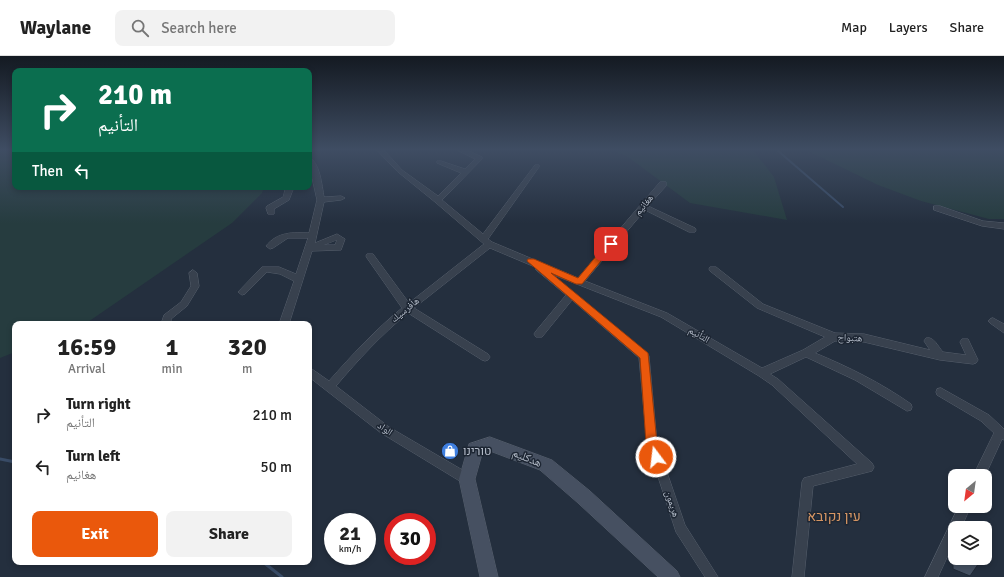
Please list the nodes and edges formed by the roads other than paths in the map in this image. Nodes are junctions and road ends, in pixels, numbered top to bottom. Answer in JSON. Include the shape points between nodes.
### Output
{"nodes":[{"id":1,"x":314,"y":174,"type":"edge"},
{"id":2,"x":404,"y":174,"type":"edge"},
{"id":3,"x":464,"y":174,"type":"edge"},
{"id":4,"x":530,"y":174,"type":"edge"},
{"id":5,"x":662,"y":184,"type":"dead end"},
{"id":6,"x":289,"y":190,"type":"edge"},
{"id":7,"x":341,"y":198,"type":"dead end"},
{"id":8,"x":321,"y":200,"type":"junction"},
{"id":9,"x":438,"y":200,"type":"junction"},
{"id":10,"x":644,"y":207,"type":"junction"},
{"id":11,"x":937,"y":208,"type":"dead end"},
{"id":12,"x":271,"y":212,"type":"dead end"},
{"id":13,"x":1004,"y":226,"type":"edge"},
{"id":14,"x":692,"y":230,"type":"dead end"},
{"id":15,"x":313,"y":236,"type":"junction"},
{"id":16,"x":486,"y":241,"type":"junction"},
{"id":17,"x":270,"y":246,"type":"dead end"},
{"id":18,"x":370,"y":256,"type":"dead end"},
{"id":19,"x":531,"y":261,"type":"junction"},
{"id":20,"x":713,"y":269,"type":"dead end"},
{"id":21,"x":192,"y":273,"type":"dead end"},
{"id":22,"x":299,"y":280,"type":"junction"},
{"id":23,"x":579,"y":282,"type":"junction"},
{"id":24,"x":242,"y":292,"type":"dead end"},
{"id":25,"x":571,"y":294,"type":"junction"},
{"id":26,"x":407,"y":308,"type":"junction"},
{"id":27,"x":993,"y":320,"type":"dead end"},
{"id":28,"x":166,"y":321,"type":"edge"},
{"id":29,"x":285,"y":321,"type":"edge"},
{"id":30,"x":1004,"y":329,"type":"edge"},
{"id":31,"x":539,"y":334,"type":"dead end"},
{"id":32,"x":834,"y":337,"type":"junction"},
{"id":33,"x":929,"y":340,"type":"dead end"},
{"id":34,"x":965,"y":342,"type":"dead end"},
{"id":35,"x":806,"y":353,"type":"junction"},
{"id":36,"x":940,"y":356,"type":"junction"},
{"id":37,"x":485,"y":357,"type":"dead end"},
{"id":38,"x":762,"y":372,"type":"junction"},
{"id":39,"x":312,"y":373,"type":"edge"},
{"id":40,"x":330,"y":386,"type":"junction"},
{"id":41,"x":940,"y":392,"type":"dead end"},
{"id":42,"x":907,"y":407,"type":"dead end"},
{"id":43,"x":1002,"y":433,"type":"edge"},
{"id":44,"x":983,"y":469,"type":"edge"},
{"id":45,"x":466,"y":480,"type":"junction"},
{"id":46,"x":962,"y":513,"type":"edge"},
{"id":47,"x":489,"y":577,"type":"edge"},
{"id":48,"x":671,"y":577,"type":"edge"},
{"id":49,"x":712,"y":577,"type":"edge"},
{"id":50,"x":798,"y":577,"type":"edge"},
{"id":51,"x":931,"y":577,"type":"edge"}],
"edges":[{"from":1,"to":8,"type":"street"},
{"from":2,"to":9,"type":"street","name":"التأنيم"},
{"from":3,"to":9,"type":"street"},
{"from":4,"to":16,"type":"street","name":"هأفرسيك"},
{"from":5,"to":10,"type":"street","name":"هغانيم"},
{"from":6,"to":12,"type":"street","via":[[286,198],[270,208]]},
{"from":7,"to":8,"type":"street"},
{"from":8,"to":15,"type":"street"},
{"from":9,"to":16,"type":"street","name":"التأنيم"},
{"from":10,"to":14,"type":"street"},
{"from":10,"to":23,"type":"street","name":"هغانيم"},
{"from":11,"to":13,"type":"street","via":[[982,223]]},
{"from":15,"to":17,"type":"street","via":[[288,234],[281,236]]},
{"from":15,"to":22,"type":"street"},
{"from":16,"to":19,"type":"street","name":"التأنيم"},
{"from":16,"to":26,"type":"street","name":"هأفرسيك"},
{"from":18,"to":26,"type":"street"},
{"from":19,"to":23,"type":"street","name":"التأنيم"},
{"from":19,"to":25,"type":"street","name":"هريمون"},
{"from":20,"to":32,"type":"street","via":[[760,306]]},
{"from":21,"to":28,"type":"street","via":[[195,286],[184,304],[167,317]]},
{"from":22,"to":24,"type":"street","via":[[285,272],[265,269]]},
{"from":22,"to":29,"type":"street"},
{"from":23,"to":38,"type":"street","name":"التأنيم","via":[[664,315]]},
{"from":25,"to":31,"type":"street"},
{"from":25,"to":49,"type":"street","name":"هريمون","via":[[644,356],[652,443],[680,528]]},
{"from":26,"to":37,"type":"street"},
{"from":26,"to":40,"type":"street","name":"هأفرسيك","via":[[356,356]]},
{"from":27,"to":30,"type":"street"},
{"from":32,"to":35,"type":"street","name":"هتبواح"},
{"from":32,"to":36,"type":"street","name":"هتبواح","via":[[864,338]]},
{"from":33,"to":36,"type":"street"},
{"from":34,"to":36,"type":"street","name":"هتبواح","via":[[973,360]]},
{"from":35,"to":38,"type":"street","name":"هتبواح"},
{"from":35,"to":42,"type":"street","via":[[890,393]]},
{"from":38,"to":50,"type":"street","name":"التأنيم","via":[[868,467],[808,482]]},
{"from":39,"to":40,"type":"street","name":"الواد"},
{"from":40,"to":45,"type":"street","name":"الواد","via":[[385,430]]},
{"from":41,"to":43,"type":"street","via":[[985,418]]},
{"from":43,"to":44,"type":"street"},
{"from":45,"to":47,"type":"street","name":"هدكليم"},
{"from":45,"to":48,"type":"street","name":"هدكليم","via":[[475,449],[490,444],[546,465]]},
{"from":46,"to":51,"type":"street"}]}
